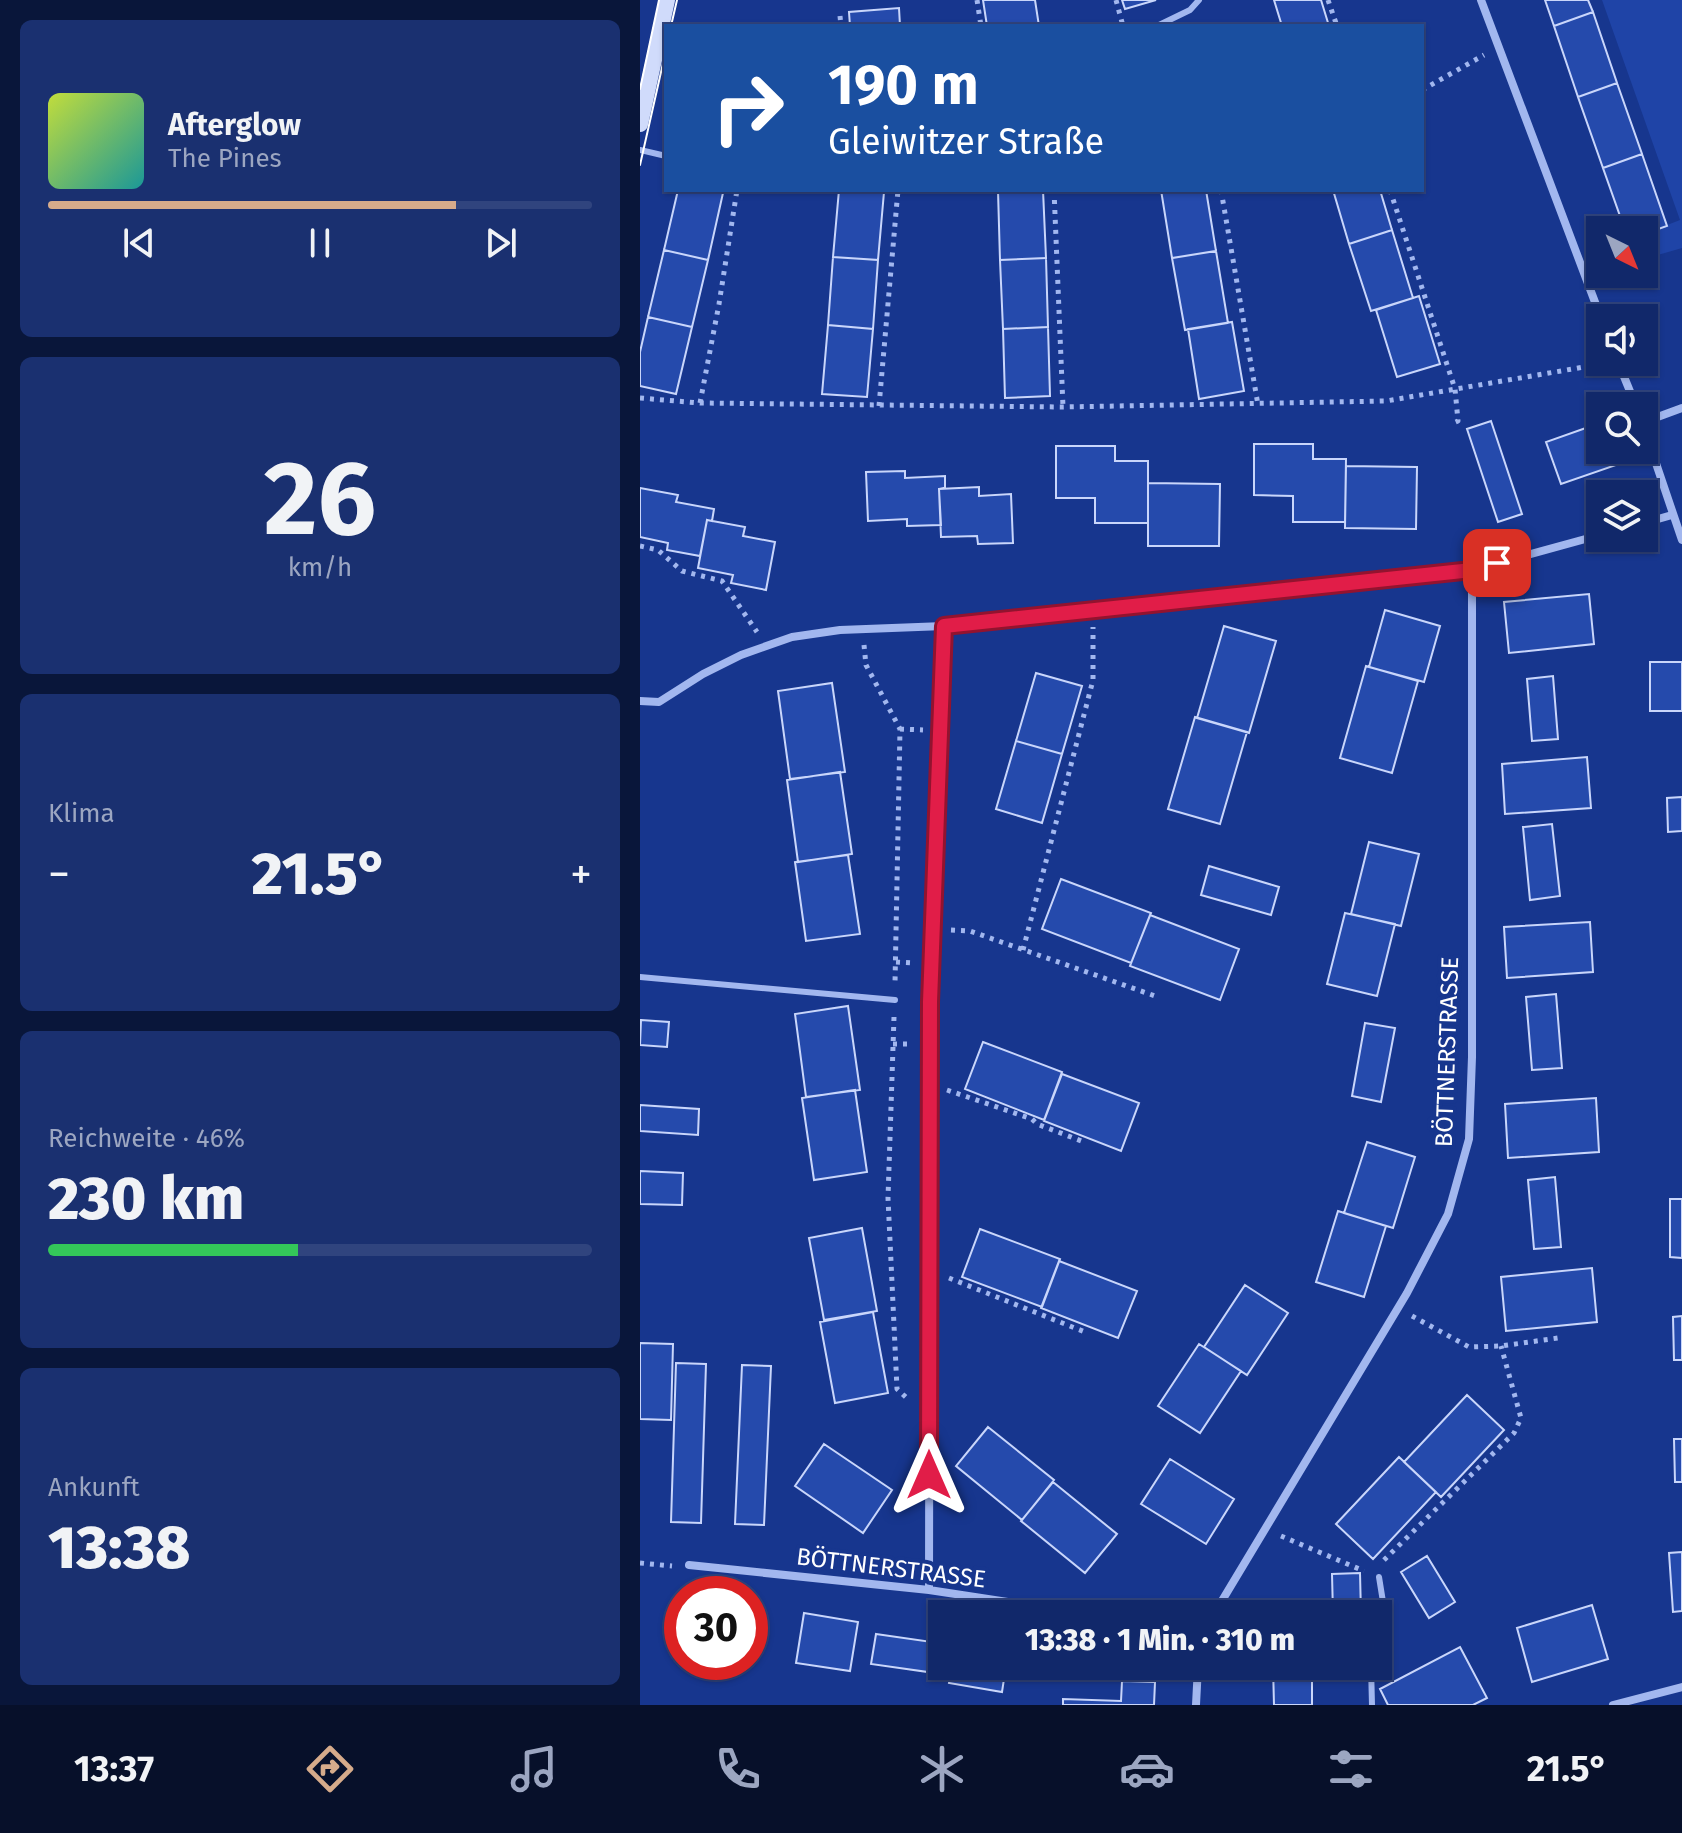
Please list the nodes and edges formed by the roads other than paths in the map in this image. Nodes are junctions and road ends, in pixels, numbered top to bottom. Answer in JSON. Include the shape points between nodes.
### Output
{"nodes":[{"id":1,"x":667,"y":0,"type":"edge"},
{"id":2,"x":1199,"y":0,"type":"edge"},
{"id":3,"x":1481,"y":0,"type":"edge"},
{"id":4,"x":1161,"y":24,"type":"edge"},
{"id":5,"x":645,"y":81,"type":"edge"},
{"id":6,"x":640,"y":124,"type":"edge"},
{"id":7,"x":640,"y":150,"type":"edge"},
{"id":8,"x":664,"y":156,"type":"edge"},
{"id":9,"x":1596,"y":304,"type":"edge"},
{"id":10,"x":1682,"y":408,"type":"edge"},
{"id":11,"x":1658,"y":419,"type":"edge"},
{"id":12,"x":1656,"y":464,"type":"edge"},
{"id":13,"x":1672,"y":515,"type":"junction"},
{"id":14,"x":1658,"y":519,"type":"edge"},
{"id":15,"x":1586,"y":539,"type":"edge"},
{"id":16,"x":1682,"y":540,"type":"edge"},
{"id":17,"x":1472,"y":570,"type":"junction"},
{"id":18,"x":944,"y":626,"type":"junction"},
{"id":19,"x":640,"y":701,"type":"edge"},
{"id":20,"x":640,"y":977,"type":"edge"},
{"id":21,"x":895,"y":1000,"type":"road end"},
{"id":22,"x":689,"y":1565,"type":"road end"},
{"id":23,"x":1379,"y":1577,"type":"road end"},
{"id":24,"x":929,"y":1590,"type":"junction"},
{"id":25,"x":995,"y":1600,"type":"edge"},
{"id":26,"x":1222,"y":1600,"type":"edge"},
{"id":27,"x":1383,"y":1600,"type":"edge"},
{"id":28,"x":1197,"y":1680,"type":"edge"},
{"id":29,"x":1371,"y":1680,"type":"edge"},
{"id":30,"x":1682,"y":1687,"type":"edge"},
{"id":31,"x":1196,"y":1705,"type":"edge"},
{"id":32,"x":1372,"y":1705,"type":"edge"},
{"id":33,"x":1613,"y":1705,"type":"edge"}],
"edges":[{"from":1,"to":5,"type":"main road"},
{"from":2,"to":4,"type":"lane"},
{"from":3,"to":9,"type":"street"},
{"from":5,"to":6,"type":"main road"},
{"from":7,"to":8,"type":"lane"},
{"from":10,"to":11,"type":"street"},
{"from":12,"to":13,"type":"street"},
{"from":13,"to":14,"type":"street"},
{"from":13,"to":16,"type":"street"},
{"from":15,"to":17,"type":"street"},
{"from":17,"to":18,"type":"street"},
{"from":17,"to":26,"type":"street","name":"BÖTTNERSTRASSE","via":[[1469,1139],[1448,1214],[1407,1293]]},
{"from":18,"to":19,"type":"street","via":[[792,637],[703,674],[659,702]]},
{"from":18,"to":24,"type":"street","via":[[928,1089]]},
{"from":20,"to":21,"type":"lane"},
{"from":22,"to":24,"type":"street","name":"BÖTTNERSTRASSE"},
{"from":23,"to":27,"type":"lane"},
{"from":24,"to":25,"type":"street","name":"BÖTTNERSTRASSE"},
{"from":28,"to":31,"type":"street"},
{"from":29,"to":32,"type":"lane"},
{"from":30,"to":33,"type":"street"}]}
